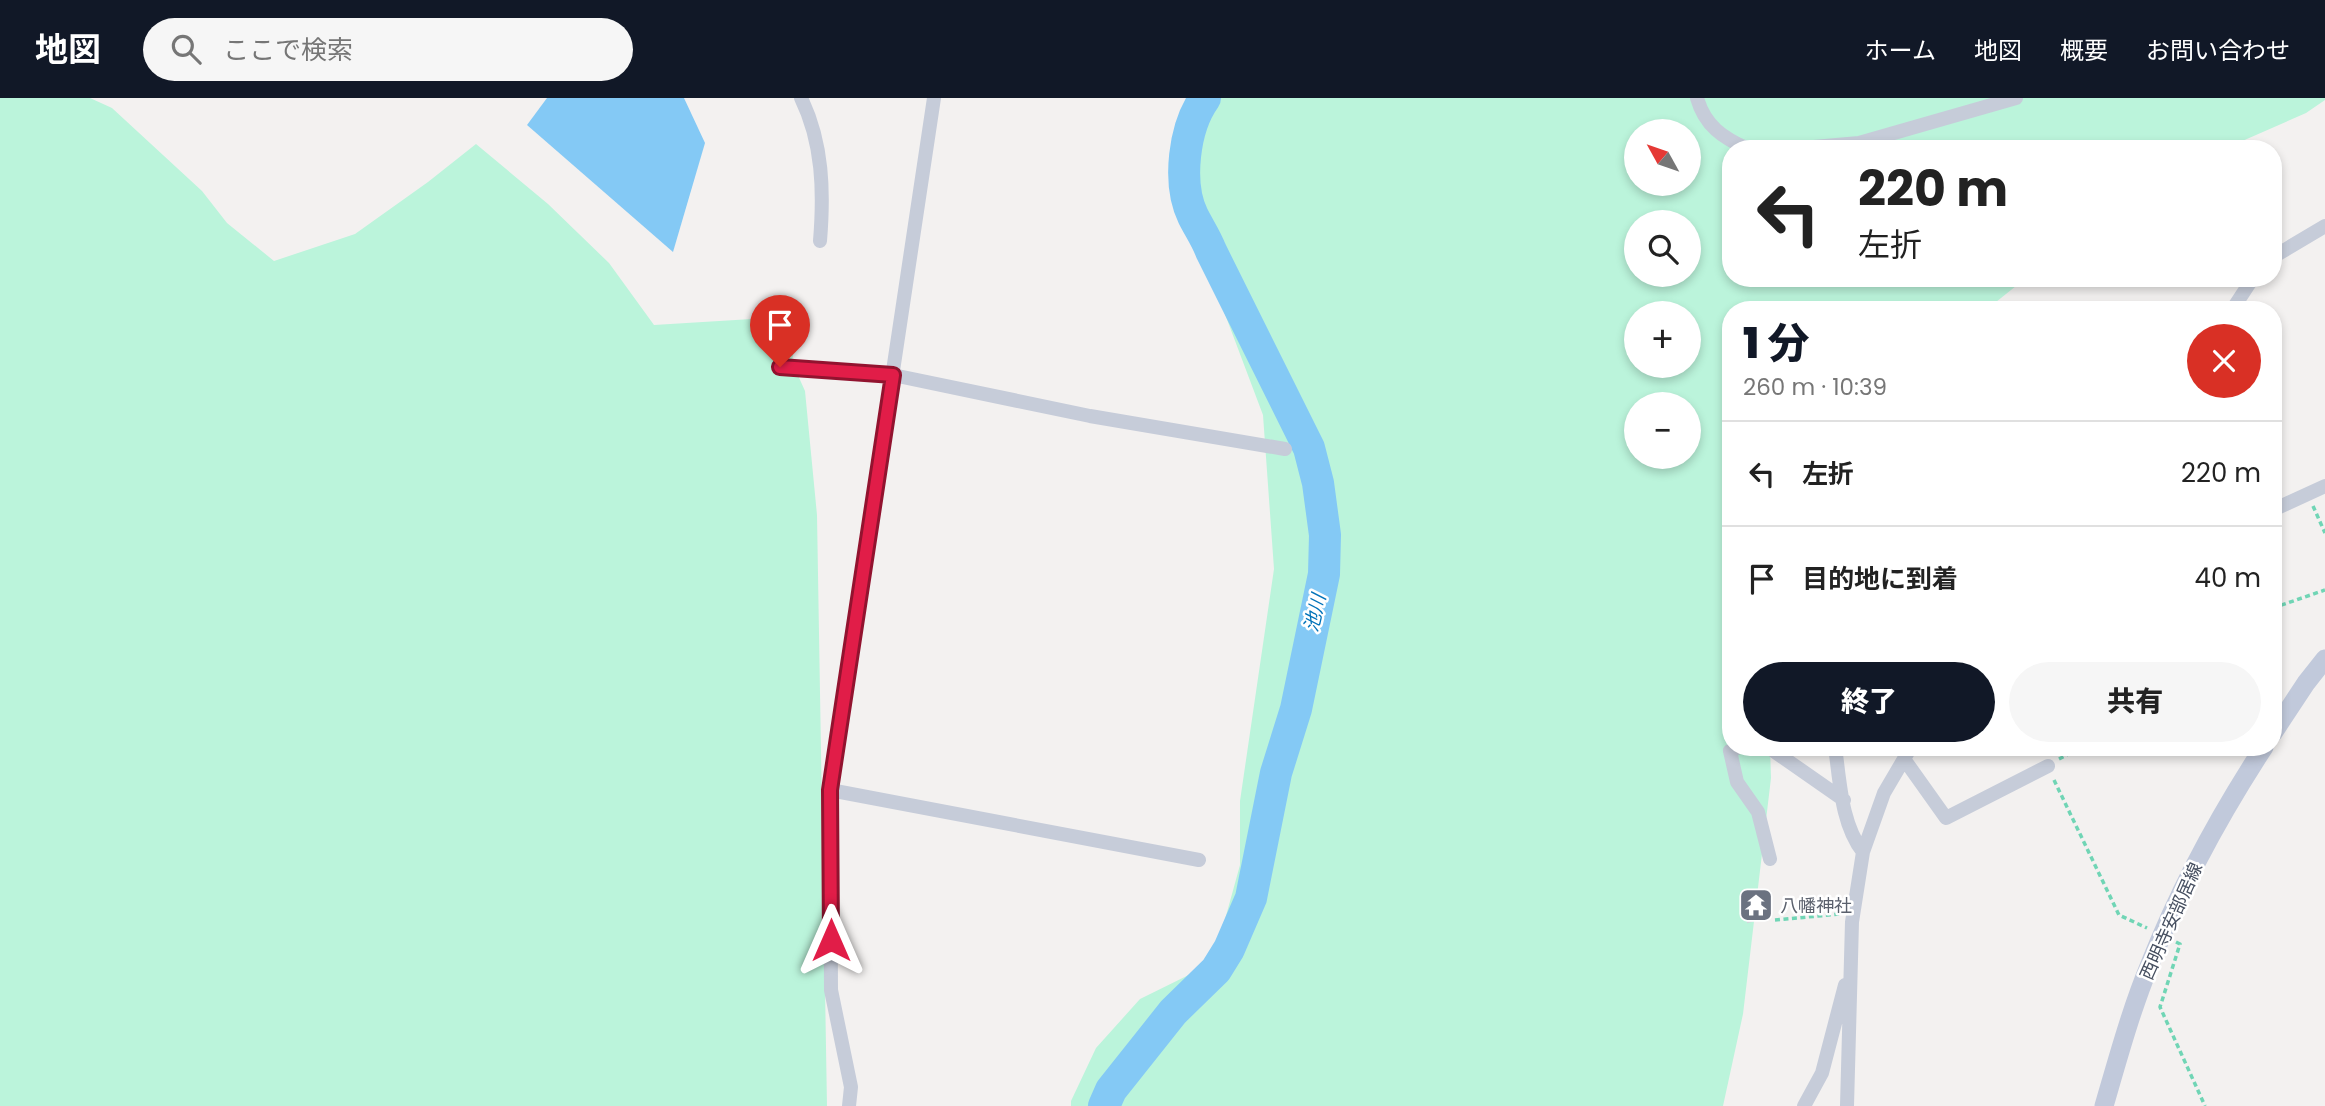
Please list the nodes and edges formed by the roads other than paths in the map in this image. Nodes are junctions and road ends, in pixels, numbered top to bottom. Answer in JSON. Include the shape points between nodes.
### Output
{"nodes":[{"id":1,"x":801,"y":98,"type":"edge"},
{"id":2,"x":933,"y":98,"type":"edge"},
{"id":3,"x":1697,"y":98,"type":"edge"},
{"id":4,"x":2016,"y":98,"type":"edge"},
{"id":5,"x":1729,"y":140,"type":"edge"},
{"id":6,"x":1870,"y":140,"type":"edge"},
{"id":7,"x":2325,"y":226,"type":"edge"},
{"id":8,"x":820,"y":241,"type":"dead end"},
{"id":9,"x":2282,"y":252,"type":"edge"},
{"id":10,"x":780,"y":367,"type":"dead end"},
{"id":11,"x":893,"y":375,"type":"junction"},
{"id":12,"x":1285,"y":449,"type":"dead end"},
{"id":13,"x":2325,"y":486,"type":"edge"},
{"id":14,"x":2282,"y":506,"type":"edge"},
{"id":15,"x":2325,"y":659,"type":"edge"},
{"id":16,"x":2282,"y":720,"type":"edge"},
{"id":17,"x":1731,"y":756,"type":"edge"},
{"id":18,"x":1781,"y":756,"type":"edge"},
{"id":19,"x":1836,"y":756,"type":"edge"},
{"id":20,"x":1905,"y":756,"type":"edge"},
{"id":21,"x":1909,"y":756,"type":"edge"},
{"id":22,"x":2258,"y":756,"type":"edge"},
{"id":23,"x":2048,"y":765,"type":"road end"},
{"id":24,"x":830,"y":790,"type":"junction"},
{"id":25,"x":1843,"y":800,"type":"junction"},
{"id":26,"x":1863,"y":852,"type":"junction"},
{"id":27,"x":1770,"y":859,"type":"dead end"},
{"id":28,"x":1199,"y":860,"type":"dead end"},
{"id":29,"x":1850,"y":967,"type":"junction"},
{"id":30,"x":849,"y":1106,"type":"edge"},
{"id":31,"x":1804,"y":1106,"type":"edge"},
{"id":32,"x":1847,"y":1106,"type":"edge"},
{"id":33,"x":2104,"y":1106,"type":"edge"}],
"edges":[{"from":1,"to":8,"type":"street","via":[[817,141],[823,203]]},
{"from":2,"to":11,"type":"street"},
{"from":3,"to":5,"type":"street","via":[[1720,136]]},
{"from":4,"to":6,"type":"street"},
{"from":7,"to":9,"type":"street"},
{"from":10,"to":11,"type":"street"},
{"from":11,"to":12,"type":"street","via":[[1090,416]]},
{"from":11,"to":24,"type":"street"},
{"from":13,"to":14,"type":"street"},
{"from":15,"to":16,"type":"main road"},
{"from":17,"to":27,"type":"street","via":[[1737,782],[1758,812]]},
{"from":18,"to":25,"type":"street"},
{"from":19,"to":25,"type":"street"},
{"from":20,"to":26,"type":"street","via":[[1884,793]]},
{"from":21,"to":23,"type":"street","via":[[1947,817]]},
{"from":22,"to":33,"type":"main road","name":"西明寺安部居線","via":[[2214,828],[2149,965]]},
{"from":24,"to":28,"type":"street"},
{"from":24,"to":30,"type":"street","via":[[831,989],[851,1087]]},
{"from":25,"to":26,"type":"street","via":[[1853,839]]},
{"from":26,"to":29,"type":"street"},
{"from":29,"to":31,"type":"street","via":[[1822,1073]]},
{"from":29,"to":32,"type":"street"}]}
